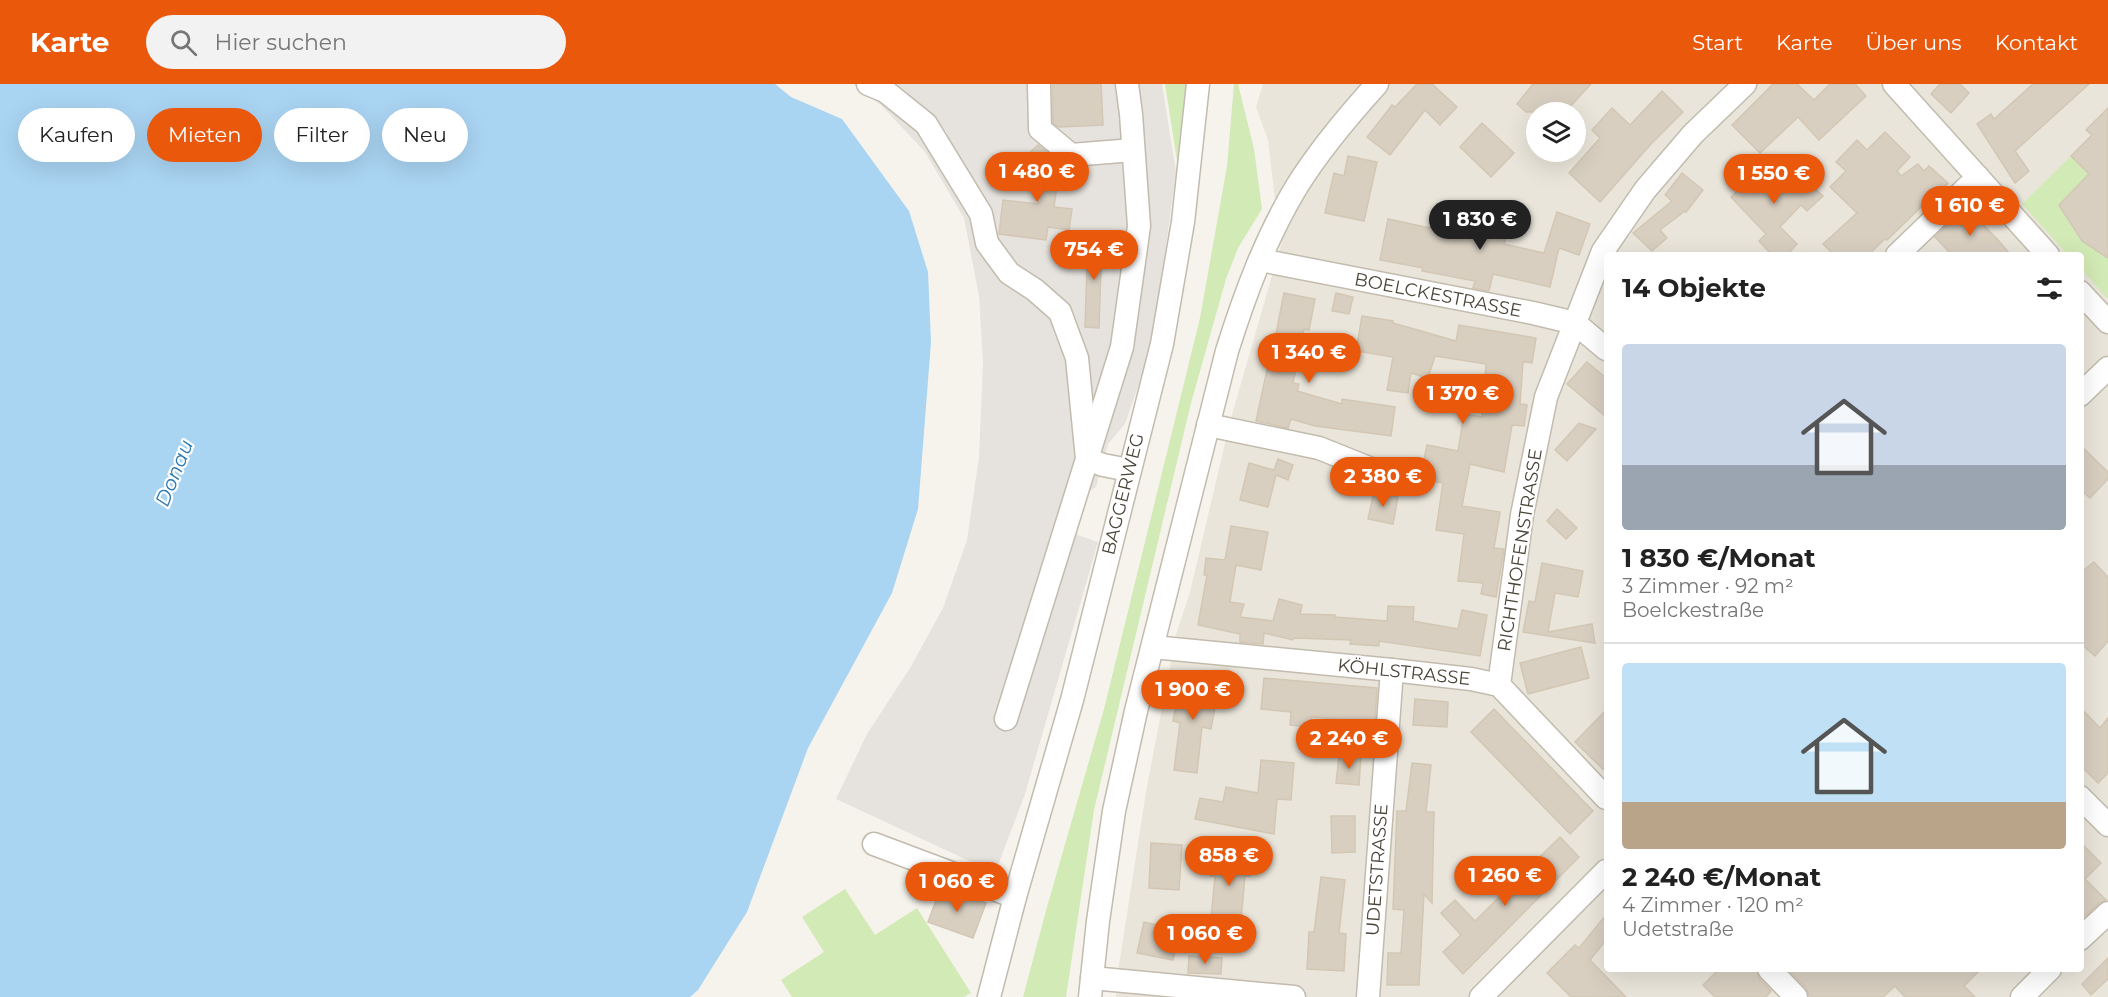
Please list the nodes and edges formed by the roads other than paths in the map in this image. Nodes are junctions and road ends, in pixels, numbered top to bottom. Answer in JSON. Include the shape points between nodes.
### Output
{"nodes":[{"id":1,"x":1038,"y":84,"type":"edge"},
{"id":2,"x":1127,"y":84,"type":"edge"},
{"id":3,"x":1198,"y":84,"type":"edge"},
{"id":4,"x":1377,"y":84,"type":"edge"},
{"id":5,"x":1745,"y":84,"type":"edge"},
{"id":6,"x":1894,"y":84,"type":"edge"},
{"id":7,"x":878,"y":86,"type":"edge"},
{"id":8,"x":1133,"y":150,"type":"junction"},
{"id":9,"x":1978,"y":177,"type":"junction"},
{"id":10,"x":1900,"y":252,"type":"edge"},
{"id":11,"x":2045,"y":252,"type":"edge"},
{"id":12,"x":1260,"y":260,"type":"junction"},
{"id":13,"x":2084,"y":296,"type":"edge"},
{"id":14,"x":2108,"y":322,"type":"edge"},
{"id":15,"x":1575,"y":323,"type":"junction"},
{"id":16,"x":1604,"y":347,"type":"edge"},
{"id":17,"x":2108,"y":368,"type":"edge"},
{"id":18,"x":2084,"y":391,"type":"edge"},
{"id":19,"x":1208,"y":425,"type":"junction"},
{"id":20,"x":1087,"y":459,"type":"junction"},
{"id":21,"x":1129,"y":470,"type":"junction"},
{"id":22,"x":1389,"y":476,"type":"dead end"},
{"id":23,"x":1153,"y":648,"type":"junction"},
{"id":24,"x":1392,"y":670,"type":"junction"},
{"id":25,"x":1499,"y":685,"type":"junction"},
{"id":26,"x":1006,"y":719,"type":"dead end"},
{"id":27,"x":1604,"y":796,"type":"edge"},
{"id":28,"x":2084,"y":801,"type":"edge"},
{"id":29,"x":2108,"y":825,"type":"edge"},
{"id":30,"x":874,"y":844,"type":"dead end"},
{"id":31,"x":1604,"y":873,"type":"edge"},
{"id":32,"x":1015,"y":897,"type":"junction"},
{"id":33,"x":2108,"y":913,"type":"edge"},
{"id":34,"x":2084,"y":935,"type":"edge"},
{"id":35,"x":1772,"y":972,"type":"edge"},
{"id":36,"x":2047,"y":972,"type":"edge"},
{"id":37,"x":1091,"y":988,"type":"edge"},
{"id":38,"x":988,"y":997,"type":"edge"},
{"id":39,"x":1294,"y":997,"type":"edge"},
{"id":40,"x":1368,"y":997,"type":"edge"},
{"id":41,"x":1481,"y":997,"type":"edge"},
{"id":42,"x":1796,"y":997,"type":"edge"},
{"id":43,"x":2022,"y":997,"type":"edge"}],
"edges":[{"from":1,"to":8,"type":"street","via":[[1040,129],[1071,155]]},
{"from":2,"to":8,"type":"street"},
{"from":3,"to":21,"type":"street","name":"BAGGERWEG","via":[[1183,222],[1162,344]]},
{"from":4,"to":12,"type":"street","via":[[1322,149],[1297,186]]},
{"from":5,"to":15,"type":"street","name":"RICHTHOFENSTRASSE","via":[[1693,134],[1645,189],[1603,251]]},
{"from":6,"to":9,"type":"street"},
{"from":7,"to":20,"type":"street","via":[[926,124],[981,214],[987,243],[1009,273],[1060,312],[1077,358]]},
{"from":8,"to":20,"type":"street","via":[[1139,226],[1122,347]]},
{"from":9,"to":10,"type":"street"},
{"from":9,"to":11,"type":"street"},
{"from":12,"to":15,"type":"street","name":"BOELCKESTRASSE"},
{"from":12,"to":19,"type":"street","via":[[1227,351]]},
{"from":13,"to":14,"type":"street"},
{"from":15,"to":16,"type":"street","name":"BOELCKESTRASSE"},
{"from":15,"to":25,"type":"street","name":"RICHTHOFENSTRASSE","via":[[1546,397],[1522,515]]},
{"from":17,"to":18,"type":"street"},
{"from":19,"to":22,"type":"street","via":[[1319,448]]},
{"from":19,"to":23,"type":"street"},
{"from":20,"to":21,"type":"street"},
{"from":20,"to":26,"type":"street"},
{"from":21,"to":32,"type":"street","name":"BAGGERWEG","via":[[1072,700]]},
{"from":23,"to":24,"type":"street","name":"KÖHLSTRASSE"},
{"from":23,"to":37,"type":"street","via":[[1114,811]]},
{"from":24,"to":25,"type":"street","name":"KÖHLSTRASSE"},
{"from":24,"to":40,"type":"street","name":"UDETSTRASSE"},
{"from":25,"to":27,"type":"street"},
{"from":28,"to":29,"type":"street"},
{"from":30,"to":32,"type":"street"},
{"from":31,"to":41,"type":"street"},
{"from":32,"to":38,"type":"street","name":"BAGGERWEG"},
{"from":33,"to":34,"type":"street"},
{"from":35,"to":42,"type":"street"},
{"from":36,"to":43,"type":"street"},
{"from":37,"to":39,"type":"street"}]}
